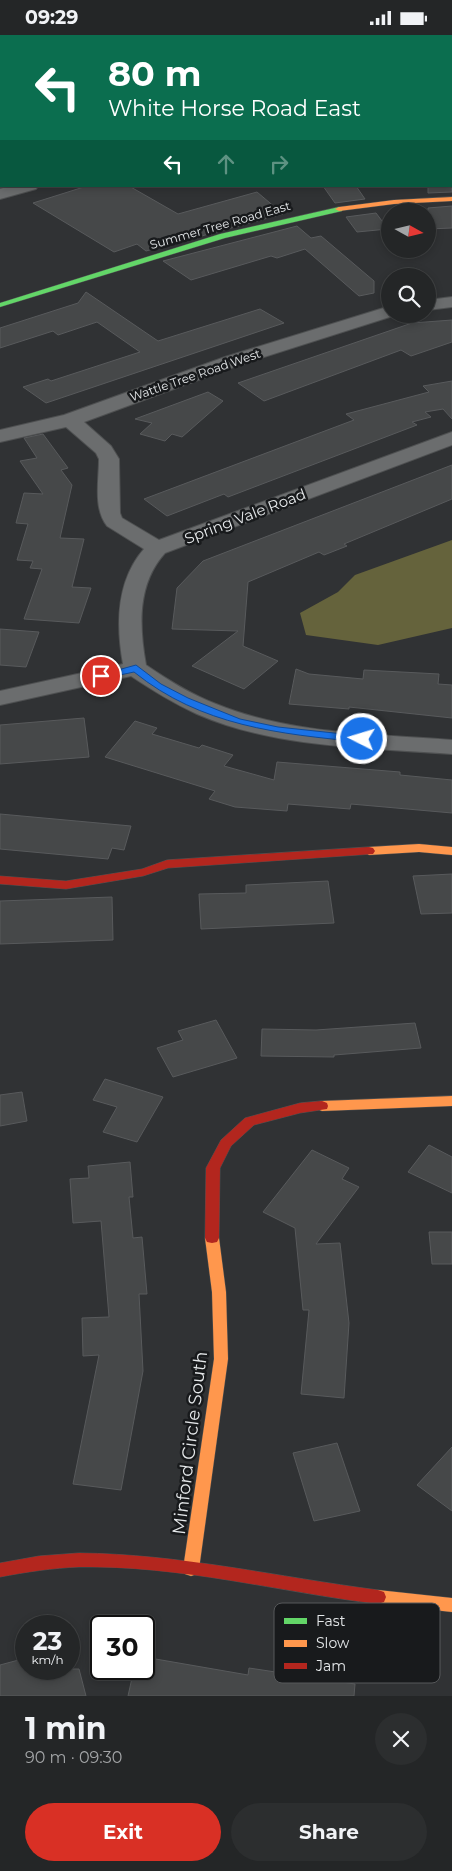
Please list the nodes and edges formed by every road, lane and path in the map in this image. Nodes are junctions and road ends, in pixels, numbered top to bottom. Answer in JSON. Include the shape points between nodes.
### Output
{"nodes":[{"id":1,"x":27,"y":187,"type":"edge"},
{"id":2,"x":0,"y":195,"type":"edge"},
{"id":3,"x":452,"y":199,"type":"edge"},
{"id":4,"x":452,"y":302,"type":"edge"},
{"id":5,"x":436,"y":304,"type":"edge"},
{"id":6,"x":0,"y":305,"type":"edge"},
{"id":7,"x":381,"y":314,"type":"edge"},
{"id":8,"x":70,"y":420,"type":"junction"},
{"id":9,"x":0,"y":436,"type":"edge"},
{"id":10,"x":452,"y":438,"type":"edge"},
{"id":11,"x":157,"y":548,"type":"junction"},
{"id":12,"x":136,"y":668,"type":"junction"},
{"id":13,"x":0,"y":698,"type":"edge"},
{"id":14,"x":452,"y":747,"type":"edge"},
{"id":15,"x":452,"y":851,"type":"edge"},
{"id":16,"x":0,"y":880,"type":"edge"},
{"id":17,"x":452,"y":1101,"type":"edge"},
{"id":18,"x":191,"y":1569,"type":"junction"},
{"id":19,"x":0,"y":1571,"type":"edge"},
{"id":20,"x":434,"y":1603,"type":"edge"}],
"edges":[{"from":1,"to":2,"type":"street"},
{"from":3,"to":6,"type":"street","name":"Summer Tree Road East","via":[[394,202],[294,218]]},
{"from":4,"to":5,"type":"street"},
{"from":7,"to":8,"type":"street","name":"Wattle Tree Road West","via":[[242,358]]},
{"from":8,"to":9,"type":"street","name":"Wattle Tree Road West"},
{"from":8,"to":11,"type":"street","via":[[104,450],[109,459],[109,513],[114,522]]},
{"from":10,"to":11,"type":"street","name":"Spring Vale Road"},
{"from":11,"to":12,"type":"street","via":[[143,562],[132,601],[130,645]]},
{"from":12,"to":13,"type":"street"},
{"from":12,"to":14,"type":"street","via":[[158,686],[237,721],[326,736]]},
{"from":15,"to":16,"type":"street","via":[[419,848],[168,864],[143,872],[66,885]]},
{"from":17,"to":18,"type":"street","name":"Minford Circle South","via":[[300,1108],[250,1121],[226,1143],[213,1168],[211,1227],[219,1292],[221,1359]]},
{"from":18,"to":19,"type":"street","via":[[86,1560],[26,1563]]},
{"from":18,"to":20,"type":"street","via":[[328,1591]]}]}
